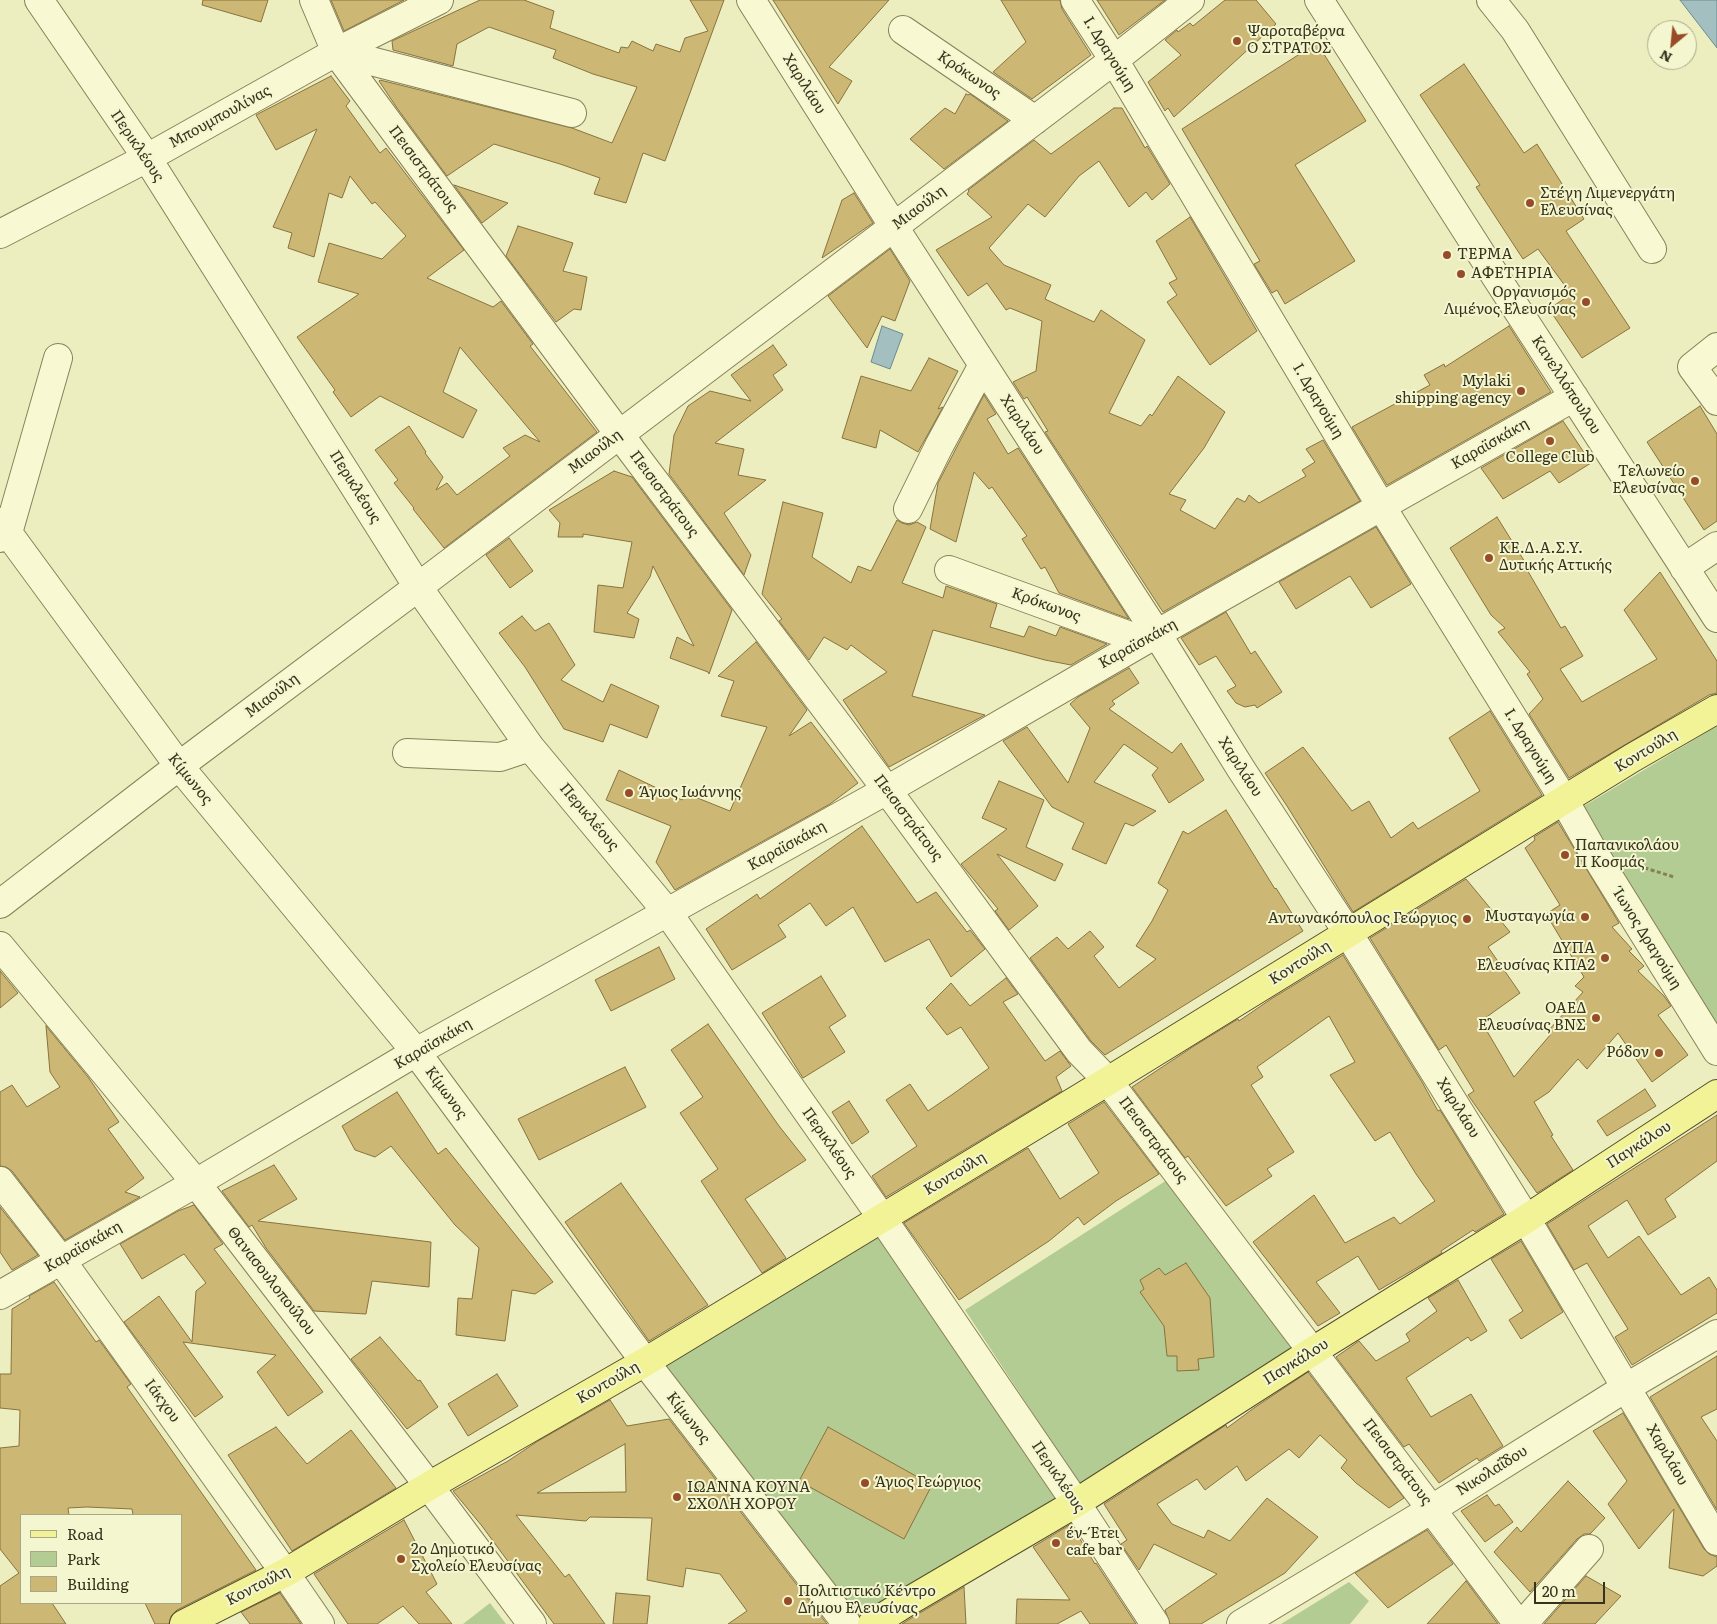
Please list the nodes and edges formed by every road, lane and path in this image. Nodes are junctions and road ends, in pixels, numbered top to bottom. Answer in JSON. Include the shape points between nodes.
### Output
{"nodes":[{"id":1,"x":38,"y":0,"type":"edge"},
{"id":2,"x":314,"y":0,"type":"edge"},
{"id":3,"x":439,"y":0,"type":"edge"},
{"id":4,"x":751,"y":0,"type":"edge"},
{"id":5,"x":1075,"y":0,"type":"edge"},
{"id":6,"x":1190,"y":0,"type":"edge"},
{"id":7,"x":1319,"y":0,"type":"edge"},
{"id":8,"x":1491,"y":0,"type":"edge"},
{"id":9,"x":902,"y":30,"type":"dead end"},
{"id":10,"x":336,"y":52,"type":"junction"},
{"id":11,"x":1114,"y":60,"type":"junction"},
{"id":12,"x":572,"y":113,"type":"dead end"},
{"id":13,"x":1035,"y":120,"type":"junction"},
{"id":14,"x":146,"y":158,"type":"junction"},
{"id":15,"x":894,"y":227,"type":"junction"},
{"id":16,"x":0,"y":234,"type":"edge"},
{"id":17,"x":1652,"y":249,"type":"dead end"},
{"id":18,"x":1717,"y":347,"type":"edge"},
{"id":19,"x":58,"y":358,"type":"dead end"},
{"id":20,"x":983,"y":365,"type":"junction"},
{"id":21,"x":1574,"y":397,"type":"junction"},
{"id":22,"x":1717,"y":401,"type":"edge"},
{"id":23,"x":619,"y":434,"type":"junction"},
{"id":24,"x":1381,"y":506,"type":"junction"},
{"id":25,"x":908,"y":509,"type":"dead end"},
{"id":26,"x":3,"y":531,"type":"edge"},
{"id":27,"x":1717,"y":546,"type":"edge"},
{"id":28,"x":1684,"y":568,"type":"junction"},
{"id":29,"x":949,"y":570,"type":"dead end"},
{"id":30,"x":418,"y":587,"type":"junction"},
{"id":31,"x":1717,"y":618,"type":"edge"},
{"id":32,"x":1150,"y":637,"type":"junction"},
{"id":33,"x":1717,"y":709,"type":"edge"},
{"id":34,"x":530,"y":747,"type":"junction"},
{"id":35,"x":407,"y":753,"type":"dead end"},
{"id":36,"x":179,"y":766,"type":"junction"},
{"id":37,"x":887,"y":790,"type":"junction"},
{"id":38,"x":1564,"y":800,"type":"junction"},
{"id":39,"x":0,"y":904,"type":"edge"},
{"id":40,"x":668,"y":913,"type":"junction"},
{"id":41,"x":1348,"y":933,"type":"junction"},
{"id":42,"x":0,"y":946,"type":"edge"},
{"id":43,"x":1717,"y":1051,"type":"edge"},
{"id":44,"x":416,"y":1052,"type":"junction"},
{"id":45,"x":1108,"y":1081,"type":"junction"},
{"id":46,"x":1717,"y":1094,"type":"edge"},
{"id":47,"x":0,"y":1181,"type":"edge"},
{"id":48,"x":196,"y":1183,"type":"junction"},
{"id":49,"x":882,"y":1218,"type":"junction"},
{"id":50,"x":1526,"y":1219,"type":"junction"},
{"id":51,"x":61,"y":1260,"type":"junction"},
{"id":52,"x":0,"y":1295,"type":"edge"},
{"id":53,"x":1717,"y":1334,"type":"edge"},
{"id":54,"x":1313,"y":1351,"type":"junction"},
{"id":55,"x":645,"y":1362,"type":"junction"},
{"id":56,"x":1627,"y":1387,"type":"junction"},
{"id":57,"x":430,"y":1486,"type":"junction"},
{"id":58,"x":1076,"y":1503,"type":"junction"},
{"id":59,"x":1432,"y":1509,"type":"junction"},
{"id":60,"x":1717,"y":1541,"type":"edge"},
{"id":61,"x":1589,"y":1549,"type":"dead end"},
{"id":62,"x":285,"y":1573,"type":"junction"},
{"id":63,"x":184,"y":1624,"type":"edge"},
{"id":64,"x":320,"y":1624,"type":"edge"},
{"id":65,"x":532,"y":1624,"type":"edge"},
{"id":66,"x":847,"y":1624,"type":"edge"},
{"id":67,"x":872,"y":1624,"type":"edge"},
{"id":68,"x":1155,"y":1624,"type":"edge"},
{"id":69,"x":1242,"y":1624,"type":"edge"},
{"id":70,"x":1518,"y":1624,"type":"edge"},
{"id":71,"x":1523,"y":1624,"type":"edge"}],
"edges":[{"from":1,"to":14,"type":"street","name":"Περικλέους"},
{"from":2,"to":10,"type":"street","name":"Πεισιστράτους"},
{"from":3,"to":10,"type":"street","name":"Μπουμπουλίνας"},
{"from":4,"to":15,"type":"street","name":"Χαριλάου"},
{"from":5,"to":11,"type":"street","name":"Ι. Δραγούμη"},
{"from":6,"to":11,"type":"street","name":"Μιαούλη"},
{"from":7,"to":21,"type":"street","name":"Κανελλόπουλου"},
{"from":8,"to":17,"type":"street","via":[[1515,30]]},
{"from":9,"to":13,"type":"street","name":"Κρόκωνος"},
{"from":10,"to":12,"type":"street"},
{"from":10,"to":14,"type":"street","name":"Μπουμπουλίνας"},
{"from":10,"to":23,"type":"street","name":"Πεισιστράτους"},
{"from":11,"to":13,"type":"street","name":"Μιαούλη"},
{"from":11,"to":24,"type":"street","name":"Ι. Δραγούμη"},
{"from":13,"to":15,"type":"street","name":"Μιαούλη"},
{"from":14,"to":16,"type":"street","name":"Μπουμπουλίνας"},
{"from":14,"to":30,"type":"street","name":"Περικλέους"},
{"from":15,"to":20,"type":"street","name":"Χαριλάου"},
{"from":15,"to":23,"type":"street","name":"Μιαούλη"},
{"from":18,"to":22,"type":"street","via":[[1692,367]]},
{"from":19,"to":26,"type":"street"},
{"from":20,"to":25,"type":"street"},
{"from":20,"to":32,"type":"street","name":"Χαριλάου"},
{"from":21,"to":24,"type":"street","name":"Καραϊσκάκη"},
{"from":21,"to":28,"type":"street","name":"Κανελλόπουλου"},
{"from":23,"to":30,"type":"street","name":"Μιαούλη"},
{"from":23,"to":37,"type":"street","name":"Πεισιστράτους"},
{"from":24,"to":32,"type":"street","name":"Καραϊσκάκη"},
{"from":24,"to":38,"type":"street","name":"Ι. Δραγούμη"},
{"from":26,"to":36,"type":"street","name":"Κίμωνος"},
{"from":27,"to":28,"type":"street"},
{"from":28,"to":31,"type":"street","name":"Κανελλόπουλου"},
{"from":29,"to":32,"type":"street","name":"Κρόκωνος"},
{"from":30,"to":34,"type":"street","name":"Περικλέους"},
{"from":30,"to":36,"type":"street","name":"Μιαούλη"},
{"from":32,"to":37,"type":"street","name":"Καραϊσκάκη"},
{"from":32,"to":41,"type":"street","name":"Χαριλάου"},
{"from":33,"to":38,"type":"main road","name":"Κοντούλη"},
{"from":34,"to":35,"type":"street","via":[[500,757]]},
{"from":34,"to":40,"type":"street","name":"Περικλέους"},
{"from":36,"to":39,"type":"street","name":"Μιαούλη"},
{"from":36,"to":44,"type":"street","name":"Κίμωνος"},
{"from":37,"to":40,"type":"street","name":"Καραϊσκάκη"},
{"from":37,"to":45,"type":"street","name":"Πεισιστράτους","via":[[1079,1050]]},
{"from":38,"to":41,"type":"main road","name":"Κοντούλη"},
{"from":38,"to":43,"type":"street","name":"Ίωνος Δραγούμη"},
{"from":40,"to":44,"type":"street","name":"Καραϊσκάκη"},
{"from":40,"to":49,"type":"street","name":"Περικλέους"},
{"from":41,"to":45,"type":"main road","name":"Κοντούλη"},
{"from":41,"to":50,"type":"street","name":"Χαριλάου"},
{"from":42,"to":48,"type":"street","name":"Θανασουλοπούλου"},
{"from":44,"to":48,"type":"street","name":"Καραϊσκάκη"},
{"from":44,"to":55,"type":"street","name":"Κίμωνος"},
{"from":45,"to":49,"type":"main road","name":"Κοντούλη"},
{"from":45,"to":54,"type":"street","name":"Πεισιστράτους"},
{"from":46,"to":50,"type":"main road","name":"Παγκάλου"},
{"from":47,"to":51,"type":"street","name":"Ιάκχου"},
{"from":48,"to":51,"type":"street","name":"Καραϊσκάκη"},
{"from":48,"to":57,"type":"street","name":"Θανασουλοπούλου"},
{"from":49,"to":55,"type":"main road","name":"Κοντούλη"},
{"from":49,"to":58,"type":"street","name":"Περικλέους"},
{"from":50,"to":54,"type":"main road","name":"Παγκάλου"},
{"from":50,"to":56,"type":"street","name":"Χαριλάου"},
{"from":51,"to":52,"type":"street","name":"Καραϊσκάκη"},
{"from":51,"to":62,"type":"street","name":"Ιάκχου"},
{"from":53,"to":56,"type":"street","name":"Νικολαΐδου"},
{"from":54,"to":58,"type":"main road","name":"Παγκάλου"},
{"from":54,"to":59,"type":"street","name":"Πεισιστράτους"},
{"from":55,"to":57,"type":"main road","name":"Κοντούλη"},
{"from":55,"to":66,"type":"street","name":"Κίμωνος"},
{"from":56,"to":59,"type":"street","name":"Νικολαΐδου"},
{"from":56,"to":60,"type":"street","name":"Χαριλάου"},
{"from":57,"to":62,"type":"main road","name":"Κοντούλη"},
{"from":57,"to":65,"type":"street","name":"Θανασουλοπούλου"},
{"from":58,"to":67,"type":"main road","name":"Παγκάλου"},
{"from":58,"to":68,"type":"street","name":"Περικλέους"},
{"from":59,"to":69,"type":"street","name":"Νικολαΐδου"},
{"from":59,"to":70,"type":"street","name":"Πεισιστράτους"},
{"from":61,"to":71,"type":"street"},
{"from":62,"to":63,"type":"main road","name":"Κοντούλη"},
{"from":62,"to":64,"type":"street","name":"Ιάκχου"}]}
